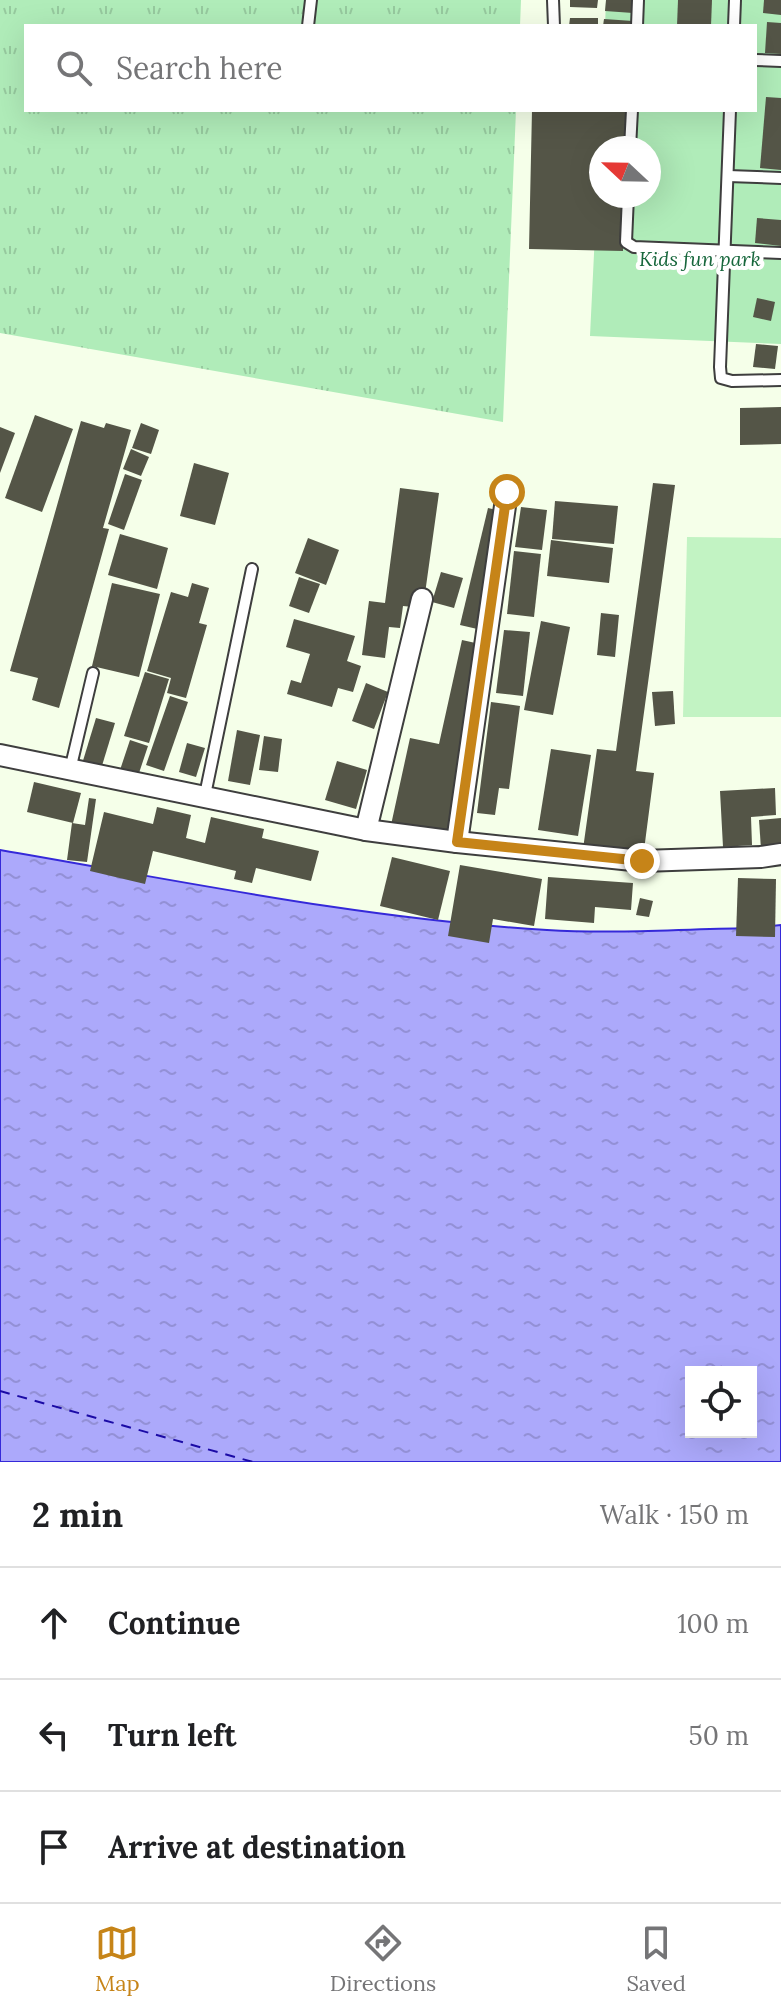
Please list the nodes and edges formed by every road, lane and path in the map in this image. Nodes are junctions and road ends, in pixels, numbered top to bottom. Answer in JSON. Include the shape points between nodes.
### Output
{"nodes":[{"id":1,"x":311,"y":0,"type":"edge"},
{"id":2,"x":553,"y":0,"type":"edge"},
{"id":3,"x":638,"y":0,"type":"edge"},
{"id":4,"x":735,"y":0,"type":"edge"},
{"id":5,"x":308,"y":24,"type":"edge"},
{"id":6,"x":554,"y":24,"type":"edge"},
{"id":7,"x":637,"y":24,"type":"edge"},
{"id":8,"x":734,"y":24,"type":"edge"},
{"id":9,"x":757,"y":60,"type":"edge"},
{"id":10,"x":781,"y":61,"type":"edge"},
{"id":11,"x":632,"y":112,"type":"edge"},
{"id":12,"x":730,"y":112,"type":"edge"},
{"id":13,"x":631,"y":136,"type":"edge"},
{"id":14,"x":728,"y":176,"type":"junction"},
{"id":15,"x":781,"y":178,"type":"edge"},
{"id":16,"x":627,"y":208,"type":"edge"},
{"id":17,"x":724,"y":250,"type":"junction"},
{"id":18,"x":781,"y":253,"type":"edge"},
{"id":19,"x":781,"y":380,"type":"edge"},
{"id":20,"x":507,"y":492,"type":"dead end"},
{"id":21,"x":252,"y":569,"type":"dead end"},
{"id":22,"x":422,"y":599,"type":"dead end"},
{"id":23,"x":93,"y":673,"type":"dead end"},
{"id":24,"x":0,"y":755,"type":"edge"},
{"id":25,"x":70,"y":770,"type":"junction"},
{"id":26,"x":205,"y":795,"type":"junction"},
{"id":27,"x":366,"y":830,"type":"junction"},
{"id":28,"x":457,"y":842,"type":"junction"},
{"id":29,"x":781,"y":854,"type":"edge"}],
"edges":[{"from":1,"to":5,"type":"lane"},
{"from":2,"to":6,"type":"lane"},
{"from":3,"to":7,"type":"lane"},
{"from":4,"to":8,"type":"lane"},
{"from":9,"to":10,"type":"lane"},
{"from":11,"to":13,"type":"lane"},
{"from":12,"to":14,"type":"lane"},
{"from":14,"to":15,"type":"lane"},
{"from":14,"to":17,"type":"lane"},
{"from":16,"to":17,"type":"lane","via":[[626,242],[634,247]]},
{"from":17,"to":18,"type":"lane"},
{"from":17,"to":19,"type":"lane","via":[[721,378]]},
{"from":20,"to":28,"type":"street"},
{"from":21,"to":26,"type":"lane"},
{"from":22,"to":27,"type":"street"},
{"from":23,"to":25,"type":"lane"},
{"from":24,"to":25,"type":"street"},
{"from":25,"to":26,"type":"street"},
{"from":26,"to":27,"type":"street"},
{"from":27,"to":28,"type":"street"},
{"from":28,"to":29,"type":"street","via":[[642,861]]}]}
